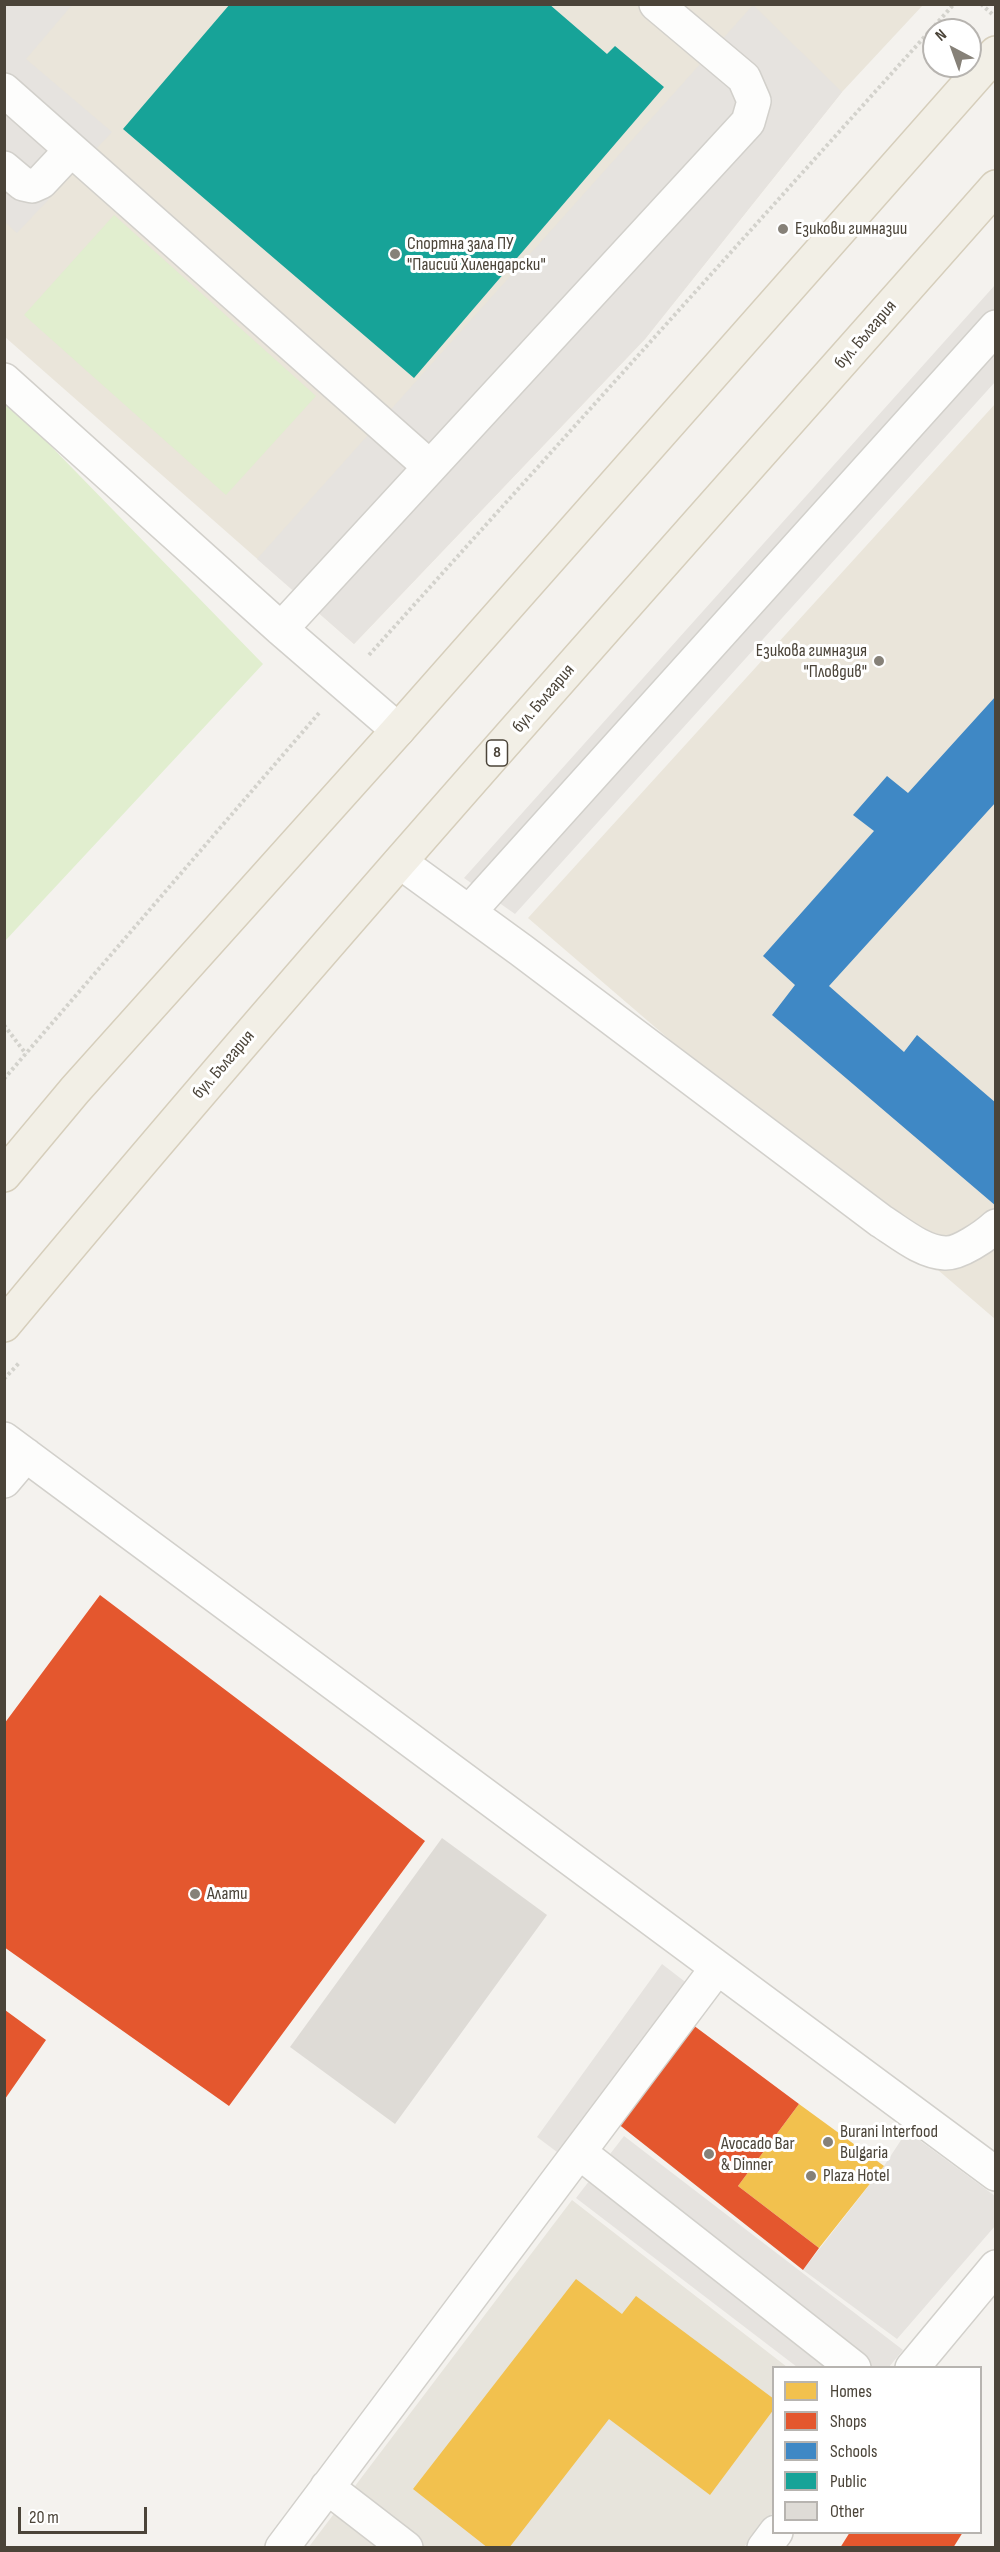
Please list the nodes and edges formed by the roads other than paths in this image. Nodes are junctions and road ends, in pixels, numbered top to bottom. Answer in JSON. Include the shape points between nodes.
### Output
{"nodes":[{"id":1,"x":656,"y":4,"type":"edge"},
{"id":2,"x":996,"y":53,"type":"edge"},
{"id":3,"x":4,"y":90,"type":"edge"},
{"id":4,"x":71,"y":150,"type":"junction"},
{"id":5,"x":4,"y":168,"type":"edge"},
{"id":6,"x":996,"y":187,"type":"edge"},
{"id":7,"x":996,"y":327,"type":"edge"},
{"id":8,"x":4,"y":381,"type":"edge"},
{"id":9,"x":430,"y":467,"type":"junction"},
{"id":10,"x":280,"y":629,"type":"junction"},
{"id":11,"x":398,"y":730,"type":"junction"},
{"id":12,"x":400,"y":862,"type":"junction"},
{"id":13,"x":469,"y":912,"type":"junction"},
{"id":14,"x":4,"y":1175,"type":"edge"},
{"id":15,"x":996,"y":1226,"type":"edge"},
{"id":16,"x":4,"y":1325,"type":"edge"},
{"id":17,"x":15,"y":1447,"type":"edge"},
{"id":18,"x":4,"y":1481,"type":"edge"},
{"id":19,"x":717,"y":1968,"type":"junction"},
{"id":20,"x":579,"y":2152,"type":"junction"},
{"id":21,"x":996,"y":2174,"type":"edge"},
{"id":22,"x":996,"y":2267,"type":"edge"},
{"id":23,"x":853,"y":2366,"type":"edge"},
{"id":24,"x":913,"y":2366,"type":"edge"},
{"id":25,"x":327,"y":2487,"type":"junction"},
{"id":26,"x":774,"y":2534,"type":"edge"},
{"id":27,"x":282,"y":2547,"type":"edge"},
{"id":28,"x":406,"y":2547,"type":"edge"},
{"id":29,"x":764,"y":2547,"type":"edge"}],
"edges":[{"from":1,"to":9,"type":"street","via":[[744,78],[754,100],[748,122]]},
{"from":2,"to":11,"type":"main road"},
{"from":3,"to":4,"type":"street"},
{"from":4,"to":5,"type":"street","via":[[41,182],[32,186],[22,184]]},
{"from":4,"to":9,"type":"street"},
{"from":6,"to":12,"type":"main road","name":"бул. България","number":"8"},
{"from":7,"to":13,"type":"street"},
{"from":8,"to":10,"type":"street"},
{"from":9,"to":10,"type":"street"},
{"from":10,"to":11,"type":"street"},
{"from":11,"to":14,"type":"main road","via":[[75,1090]]},
{"from":12,"to":13,"type":"street"},
{"from":12,"to":16,"type":"main road","name":"бул. България","number":"8","via":[[112,1193]]},
{"from":13,"to":15,"type":"street","via":[[915,1244],[946,1253],[971,1244]]},
{"from":17,"to":18,"type":"street"},
{"from":17,"to":19,"type":"street"},
{"from":19,"to":20,"type":"street"},
{"from":19,"to":21,"type":"street"},
{"from":20,"to":23,"type":"street"},
{"from":20,"to":25,"type":"street"},
{"from":22,"to":24,"type":"street"},
{"from":25,"to":27,"type":"street"},
{"from":25,"to":28,"type":"street"},
{"from":26,"to":29,"type":"street"}]}
